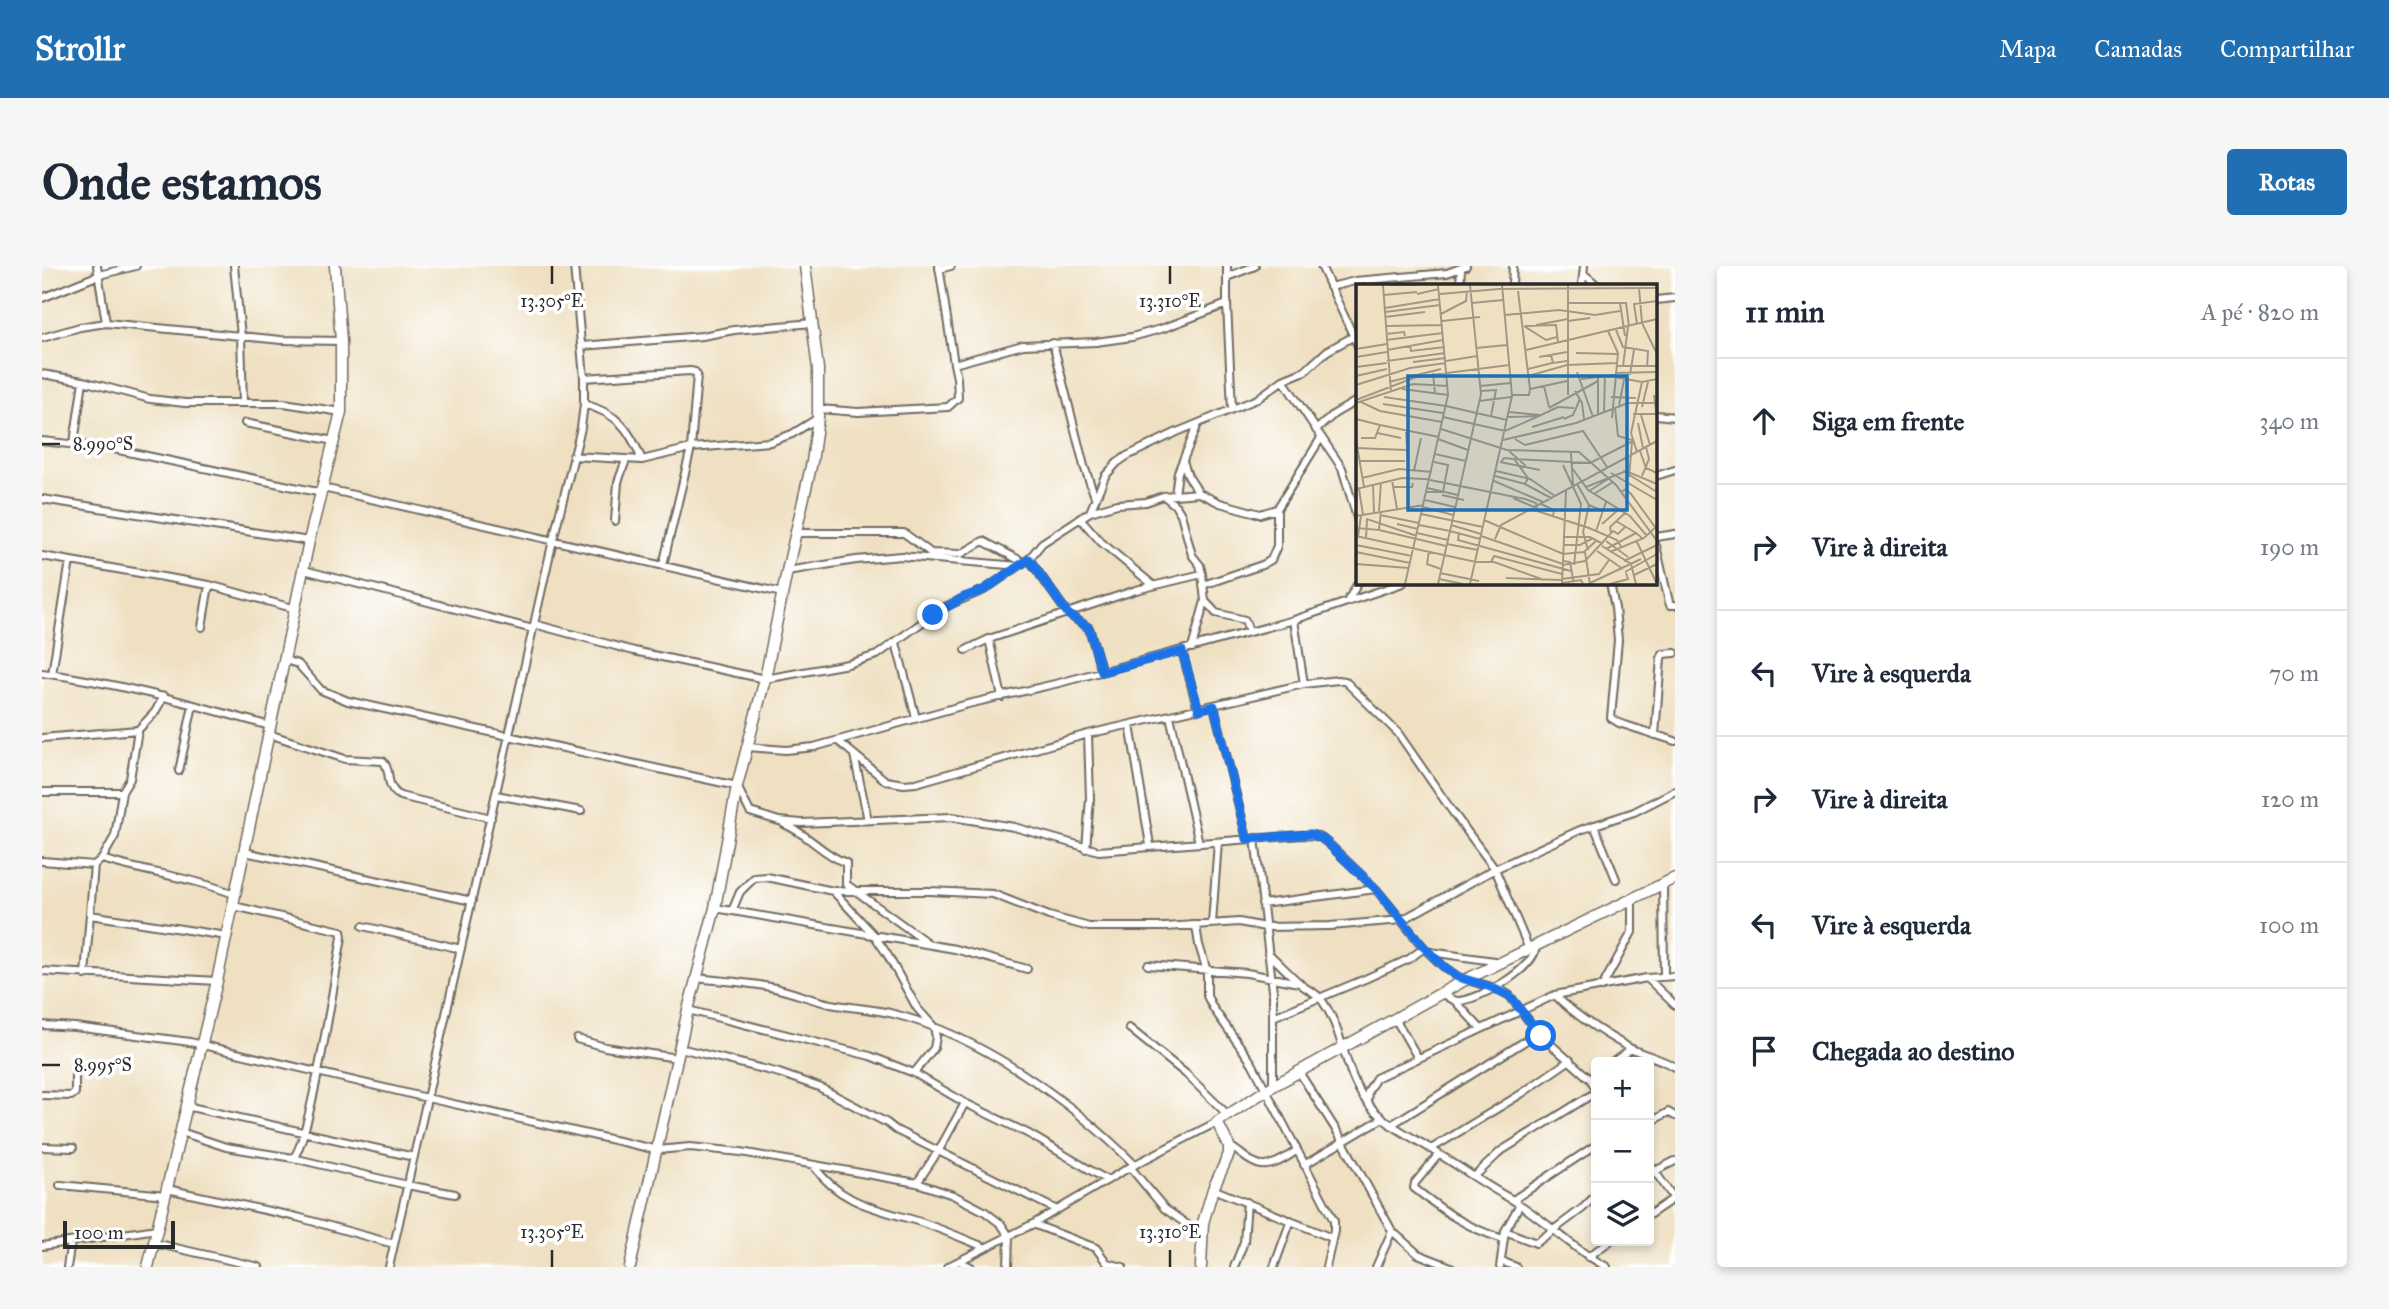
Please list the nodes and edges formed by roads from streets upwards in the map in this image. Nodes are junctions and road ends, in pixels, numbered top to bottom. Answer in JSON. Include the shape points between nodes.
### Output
{"nodes":[{"id":1,"x":97,"y":266,"type":"edge"},
{"id":2,"x":136,"y":266,"type":"edge"},
{"id":3,"x":234,"y":266,"type":"edge"},
{"id":4,"x":335,"y":266,"type":"edge"},
{"id":5,"x":574,"y":266,"type":"edge"},
{"id":6,"x":806,"y":266,"type":"edge"},
{"id":7,"x":951,"y":266,"type":"edge"},
{"id":8,"x":1227,"y":266,"type":"edge"},
{"id":9,"x":1255,"y":266,"type":"edge"},
{"id":10,"x":1321,"y":266,"type":"edge"},
{"id":11,"x":1424,"y":266,"type":"edge"},
{"id":12,"x":1513,"y":266,"type":"edge"},
{"id":13,"x":939,"y":267,"type":"edge"},
{"id":14,"x":1464,"y":267,"type":"edge"},
{"id":15,"x":1584,"y":270,"type":"edge"},
{"id":16,"x":1429,"y":274,"type":"junction"},
{"id":17,"x":99,"y":275,"type":"junction"},
{"id":18,"x":1227,"y":277,"type":"junction"},
{"id":19,"x":1512,"y":284,"type":"edge"},
{"id":20,"x":1596,"y":284,"type":"edge"},
{"id":21,"x":1330,"y":287,"type":"junction"},
{"id":22,"x":42,"y":298,"type":"edge"},
{"id":23,"x":1227,"y":304,"type":"junction"},
{"id":24,"x":106,"y":323,"type":"junction"},
{"id":25,"x":813,"y":323,"type":"junction"},
{"id":26,"x":1356,"y":335,"type":"edge"},
{"id":27,"x":241,"y":336,"type":"junction"},
{"id":28,"x":42,"y":338,"type":"edge"},
{"id":29,"x":341,"y":341,"type":"junction"},
{"id":30,"x":1053,"y":343,"type":"junction"},
{"id":31,"x":582,"y":346,"type":"junction"},
{"id":32,"x":954,"y":364,"type":"junction"},
{"id":33,"x":42,"y":374,"type":"edge"},
{"id":34,"x":584,"y":378,"type":"junction"},
{"id":35,"x":1283,"y":380,"type":"junction"},
{"id":36,"x":83,"y":381,"type":"junction"},
{"id":37,"x":1356,"y":401,"type":"edge"},
{"id":38,"x":243,"y":403,"type":"junction"},
{"id":39,"x":584,"y":404,"type":"junction"},
{"id":40,"x":1232,"y":409,"type":"junction"},
{"id":41,"x":341,"y":412,"type":"junction"},
{"id":42,"x":819,"y":413,"type":"junction"},
{"id":43,"x":245,"y":423,"type":"dead end"},
{"id":44,"x":1198,"y":424,"type":"junction"},
{"id":45,"x":1315,"y":430,"type":"junction"},
{"id":46,"x":1321,"y":438,"type":"junction"},
{"id":47,"x":42,"y":441,"type":"edge"},
{"id":48,"x":334,"y":441,"type":"junction"},
{"id":49,"x":74,"y":443,"type":"junction"},
{"id":50,"x":691,"y":448,"type":"junction"},
{"id":51,"x":573,"y":456,"type":"junction"},
{"id":52,"x":626,"y":460,"type":"junction"},
{"id":53,"x":642,"y":460,"type":"junction"},
{"id":54,"x":1183,"y":461,"type":"junction"},
{"id":55,"x":1675,"y":470,"type":"edge"},
{"id":56,"x":1658,"y":475,"type":"edge"},
{"id":57,"x":323,"y":490,"type":"junction"},
{"id":58,"x":1199,"y":493,"type":"junction"},
{"id":59,"x":1175,"y":495,"type":"junction"},
{"id":60,"x":1163,"y":496,"type":"junction"},
{"id":61,"x":1095,"y":497,"type":"junction"},
{"id":62,"x":42,"y":499,"type":"edge"},
{"id":63,"x":1277,"y":509,"type":"junction"},
{"id":64,"x":1090,"y":512,"type":"junction"},
{"id":65,"x":1356,"y":514,"type":"edge"},
{"id":66,"x":1080,"y":518,"type":"junction"},
{"id":67,"x":615,"y":520,"type":"dead end"},
{"id":68,"x":795,"y":533,"type":"junction"},
{"id":69,"x":552,"y":540,"type":"junction"},
{"id":70,"x":310,"y":541,"type":"junction"},
{"id":71,"x":1658,"y":555,"type":"edge"},
{"id":72,"x":42,"y":556,"type":"edge"},
{"id":73,"x":70,"y":561,"type":"junction"},
{"id":74,"x":1024,"y":562,"type":"junction"},
{"id":75,"x":663,"y":565,"type":"junction"},
{"id":76,"x":304,"y":570,"type":"junction"},
{"id":77,"x":786,"y":571,"type":"junction"},
{"id":78,"x":1202,"y":574,"type":"junction"},
{"id":79,"x":1357,"y":584,"type":"edge"},
{"id":80,"x":1400,"y":584,"type":"edge"},
{"id":81,"x":1610,"y":584,"type":"edge"},
{"id":82,"x":209,"y":585,"type":"junction"},
{"id":83,"x":1153,"y":585,"type":"junction"},
{"id":84,"x":1203,"y":585,"type":"junction"},
{"id":85,"x":782,"y":593,"type":"junction"},
{"id":86,"x":1205,"y":601,"type":"junction"},
{"id":87,"x":1347,"y":602,"type":"junction"},
{"id":88,"x":1675,"y":605,"type":"edge"},
{"id":89,"x":296,"y":609,"type":"junction"},
{"id":90,"x":1068,"y":614,"type":"junction"},
{"id":91,"x":1294,"y":620,"type":"junction"},
{"id":92,"x":202,"y":627,"type":"dead end"},
{"id":93,"x":533,"y":627,"type":"junction"},
{"id":94,"x":1249,"y":632,"type":"junction"},
{"id":95,"x":989,"y":639,"type":"junction"},
{"id":96,"x":896,"y":643,"type":"junction"},
{"id":97,"x":1192,"y":648,"type":"junction"},
{"id":98,"x":966,"y":650,"type":"dead end"},
{"id":99,"x":1182,"y":651,"type":"junction"},
{"id":100,"x":1675,"y":653,"type":"edge"},
{"id":101,"x":285,"y":660,"type":"junction"},
{"id":102,"x":1102,"y":672,"type":"junction"},
{"id":103,"x":42,"y":673,"type":"edge"},
{"id":104,"x":52,"y":674,"type":"junction"},
{"id":105,"x":765,"y":679,"type":"junction"},
{"id":106,"x":1304,"y":684,"type":"junction"},
{"id":107,"x":164,"y":696,"type":"junction"},
{"id":108,"x":1002,"y":697,"type":"junction"},
{"id":109,"x":193,"y":705,"type":"junction"},
{"id":110,"x":1214,"y":706,"type":"junction"},
{"id":111,"x":1199,"y":710,"type":"junction"},
{"id":112,"x":1170,"y":716,"type":"junction"},
{"id":113,"x":916,"y":718,"type":"junction"},
{"id":114,"x":1130,"y":725,"type":"junction"},
{"id":115,"x":138,"y":730,"type":"junction"},
{"id":116,"x":269,"y":730,"type":"junction"},
{"id":117,"x":1088,"y":734,"type":"junction"},
{"id":118,"x":1655,"y":735,"type":"junction"},
{"id":119,"x":509,"y":737,"type":"junction"},
{"id":120,"x":42,"y":738,"type":"edge"},
{"id":121,"x":838,"y":741,"type":"junction"},
{"id":122,"x":1675,"y":741,"type":"edge"},
{"id":123,"x":748,"y":747,"type":"junction"},
{"id":124,"x":854,"y":755,"type":"junction"},
{"id":125,"x":179,"y":771,"type":"dead end"},
{"id":126,"x":737,"y":786,"type":"junction"},
{"id":127,"x":1675,"y":790,"type":"edge"},
{"id":128,"x":42,"y":792,"type":"edge"},
{"id":129,"x":122,"y":792,"type":"junction"},
{"id":130,"x":496,"y":795,"type":"junction"},
{"id":131,"x":581,"y":811,"type":"dead end"},
{"id":132,"x":491,"y":818,"type":"junction"},
{"id":133,"x":868,"y":820,"type":"junction"},
{"id":134,"x":779,"y":821,"type":"junction"},
{"id":135,"x":1594,"y":825,"type":"junction"},
{"id":136,"x":1251,"y":839,"type":"junction"},
{"id":137,"x":1218,"y":842,"type":"junction"},
{"id":138,"x":1199,"y":843,"type":"junction"},
{"id":139,"x":1150,"y":845,"type":"junction"},
{"id":140,"x":1086,"y":849,"type":"junction"},
{"id":141,"x":245,"y":852,"type":"junction"},
{"id":142,"x":102,"y":859,"type":"junction"},
{"id":143,"x":42,"y":860,"type":"edge"},
{"id":144,"x":94,"y":865,"type":"junction"},
{"id":145,"x":1496,"y":869,"type":"junction"},
{"id":146,"x":1675,"y":878,"type":"edge"},
{"id":147,"x":1616,"y":879,"type":"dead end"},
{"id":148,"x":1663,"y":885,"type":"junction"},
{"id":149,"x":1376,"y":889,"type":"junction"},
{"id":150,"x":853,"y":890,"type":"junction"},
{"id":151,"x":833,"y":891,"type":"junction"},
{"id":152,"x":236,"y":895,"type":"junction"},
{"id":153,"x":472,"y":901,"type":"junction"},
{"id":154,"x":1632,"y":901,"type":"junction"},
{"id":155,"x":1262,"y":904,"type":"junction"},
{"id":156,"x":234,"y":906,"type":"junction"},
{"id":157,"x":715,"y":908,"type":"junction"},
{"id":158,"x":732,"y":911,"type":"junction"},
{"id":159,"x":90,"y":915,"type":"junction"},
{"id":160,"x":1402,"y":920,"type":"junction"},
{"id":161,"x":1212,"y":923,"type":"junction"},
{"id":162,"x":363,"y":926,"type":"dead end"},
{"id":163,"x":1196,"y":926,"type":"junction"},
{"id":164,"x":1265,"y":927,"type":"junction"},
{"id":165,"x":227,"y":936,"type":"junction"},
{"id":166,"x":874,"y":936,"type":"junction"},
{"id":167,"x":931,"y":945,"type":"junction"},
{"id":168,"x":1533,"y":947,"type":"junction"},
{"id":169,"x":461,"y":949,"type":"junction"},
{"id":170,"x":1427,"y":950,"type":"junction"},
{"id":171,"x":1268,"y":953,"type":"junction"},
{"id":172,"x":1501,"y":962,"type":"junction"},
{"id":173,"x":1148,"y":965,"type":"dead end"},
{"id":174,"x":1027,"y":969,"type":"dead end"},
{"id":175,"x":42,"y":971,"type":"edge"},
{"id":176,"x":1206,"y":971,"type":"junction"},
{"id":177,"x":85,"y":975,"type":"junction"},
{"id":178,"x":1675,"y":976,"type":"edge"},
{"id":179,"x":1664,"y":977,"type":"junction"},
{"id":180,"x":696,"y":978,"type":"junction"},
{"id":181,"x":1271,"y":978,"type":"junction"},
{"id":182,"x":1647,"y":978,"type":"junction"},
{"id":183,"x":1465,"y":980,"type":"junction"},
{"id":184,"x":217,"y":981,"type":"junction"},
{"id":185,"x":1300,"y":984,"type":"junction"},
{"id":186,"x":1602,"y":986,"type":"junction"},
{"id":187,"x":1493,"y":988,"type":"junction"},
{"id":188,"x":1443,"y":994,"type":"junction"},
{"id":189,"x":1555,"y":995,"type":"junction"},
{"id":190,"x":1320,"y":998,"type":"junction"},
{"id":191,"x":1455,"y":1001,"type":"junction"},
{"id":192,"x":1675,"y":1005,"type":"edge"},
{"id":193,"x":688,"y":1010,"type":"junction"},
{"id":194,"x":1521,"y":1011,"type":"junction"},
{"id":195,"x":1273,"y":1017,"type":"junction"},
{"id":196,"x":1396,"y":1020,"type":"junction"},
{"id":197,"x":42,"y":1025,"type":"edge"},
{"id":198,"x":934,"y":1027,"type":"junction"},
{"id":199,"x":1129,"y":1028,"type":"dead end"},
{"id":200,"x":1480,"y":1028,"type":"junction"},
{"id":201,"x":1538,"y":1033,"type":"junction"},
{"id":202,"x":578,"y":1039,"type":"dead end"},
{"id":203,"x":201,"y":1044,"type":"junction"},
{"id":204,"x":1345,"y":1048,"type":"junction"},
{"id":205,"x":1631,"y":1049,"type":"junction"},
{"id":206,"x":679,"y":1053,"type":"junction"},
{"id":207,"x":1620,"y":1057,"type":"edge"},
{"id":208,"x":1418,"y":1058,"type":"junction"},
{"id":209,"x":1570,"y":1060,"type":"junction"},
{"id":210,"x":75,"y":1063,"type":"dead end"},
{"id":211,"x":1675,"y":1067,"type":"edge"},
{"id":212,"x":1299,"y":1072,"type":"junction"},
{"id":213,"x":317,"y":1073,"type":"junction"},
{"id":214,"x":914,"y":1073,"type":"junction"},
{"id":215,"x":1591,"y":1076,"type":"edge"},
{"id":216,"x":1270,"y":1088,"type":"junction"},
{"id":217,"x":1591,"y":1094,"type":"edge"},
{"id":218,"x":42,"y":1096,"type":"edge"},
{"id":219,"x":427,"y":1098,"type":"junction"},
{"id":220,"x":965,"y":1102,"type":"junction"},
{"id":221,"x":1366,"y":1102,"type":"junction"},
{"id":222,"x":186,"y":1106,"type":"junction"},
{"id":223,"x":1228,"y":1115,"type":"junction"},
{"id":224,"x":1675,"y":1116,"type":"edge"},
{"id":225,"x":1383,"y":1118,"type":"junction"},
{"id":226,"x":1653,"y":1120,"type":"edge"},
{"id":227,"x":1217,"y":1122,"type":"junction"},
{"id":228,"x":1391,"y":1125,"type":"junction"},
{"id":229,"x":181,"y":1132,"type":"junction"},
{"id":230,"x":304,"y":1134,"type":"junction"},
{"id":231,"x":1342,"y":1142,"type":"junction"},
{"id":232,"x":1229,"y":1146,"type":"junction"},
{"id":233,"x":42,"y":1147,"type":"edge"},
{"id":234,"x":72,"y":1148,"type":"dead end"},
{"id":235,"x":1591,"y":1148,"type":"edge"},
{"id":236,"x":1431,"y":1149,"type":"junction"},
{"id":237,"x":658,"y":1150,"type":"junction"},
{"id":238,"x":939,"y":1150,"type":"junction"},
{"id":239,"x":1296,"y":1151,"type":"junction"},
{"id":240,"x":1439,"y":1154,"type":"junction"},
{"id":241,"x":414,"y":1157,"type":"junction"},
{"id":242,"x":293,"y":1158,"type":"junction"},
{"id":243,"x":1675,"y":1161,"type":"edge"},
{"id":244,"x":813,"y":1165,"type":"junction"},
{"id":245,"x":1304,"y":1165,"type":"junction"},
{"id":246,"x":1133,"y":1166,"type":"junction"},
{"id":247,"x":1654,"y":1166,"type":"edge"},
{"id":248,"x":1654,"y":1171,"type":"edge"},
{"id":249,"x":1475,"y":1176,"type":"junction"},
{"id":250,"x":1107,"y":1180,"type":"junction"},
{"id":251,"x":917,"y":1183,"type":"junction"},
{"id":252,"x":60,"y":1185,"type":"dead end"},
{"id":253,"x":407,"y":1185,"type":"junction"},
{"id":254,"x":1213,"y":1189,"type":"junction"},
{"id":255,"x":166,"y":1192,"type":"junction"},
{"id":256,"x":456,"y":1194,"type":"dead end"},
{"id":257,"x":1674,"y":1199,"type":"edge"},
{"id":258,"x":1513,"y":1200,"type":"junction"},
{"id":259,"x":1591,"y":1200,"type":"edge"},
{"id":260,"x":1247,"y":1202,"type":"junction"},
{"id":261,"x":1519,"y":1206,"type":"junction"},
{"id":262,"x":1057,"y":1210,"type":"junction"},
{"id":263,"x":1654,"y":1211,"type":"edge"},
{"id":264,"x":1291,"y":1220,"type":"junction"},
{"id":265,"x":1203,"y":1223,"type":"junction"},
{"id":266,"x":1033,"y":1224,"type":"junction"},
{"id":267,"x":1190,"y":1228,"type":"junction"},
{"id":268,"x":157,"y":1229,"type":"junction"},
{"id":269,"x":1553,"y":1229,"type":"junction"},
{"id":270,"x":1392,"y":1231,"type":"junction"},
{"id":271,"x":1202,"y":1235,"type":"junction"},
{"id":272,"x":1504,"y":1235,"type":"junction"},
{"id":273,"x":1009,"y":1236,"type":"junction"},
{"id":274,"x":1332,"y":1238,"type":"junction"},
{"id":275,"x":71,"y":1242,"type":"junction"},
{"id":276,"x":154,"y":1243,"type":"junction"},
{"id":277,"x":394,"y":1244,"type":"junction"},
{"id":278,"x":42,"y":1246,"type":"edge"},
{"id":279,"x":1603,"y":1246,"type":"edge"},
{"id":280,"x":984,"y":1247,"type":"junction"},
{"id":281,"x":1588,"y":1257,"type":"junction"},
{"id":282,"x":959,"y":1261,"type":"junction"},
{"id":283,"x":1501,"y":1264,"type":"edge"},
{"id":284,"x":67,"y":1267,"type":"edge"},
{"id":285,"x":148,"y":1267,"type":"edge"},
{"id":286,"x":259,"y":1267,"type":"edge"},
{"id":287,"x":389,"y":1267,"type":"edge"},
{"id":288,"x":630,"y":1267,"type":"edge"},
{"id":289,"x":947,"y":1267,"type":"edge"},
{"id":290,"x":971,"y":1267,"type":"edge"},
{"id":291,"x":1008,"y":1267,"type":"edge"},
{"id":292,"x":1123,"y":1267,"type":"edge"},
{"id":293,"x":1201,"y":1267,"type":"edge"},
{"id":294,"x":1234,"y":1267,"type":"edge"},
{"id":295,"x":1274,"y":1267,"type":"edge"},
{"id":296,"x":1326,"y":1267,"type":"edge"},
{"id":297,"x":1376,"y":1267,"type":"edge"},
{"id":298,"x":1451,"y":1267,"type":"edge"},
{"id":299,"x":1516,"y":1267,"type":"edge"},
{"id":300,"x":1607,"y":1267,"type":"edge"}],
"edges":[{"from":1,"to":17,"type":"street"},
{"from":2,"to":17,"type":"street"},
{"from":3,"to":27,"type":"street"},
{"from":4,"to":29,"type":"street"},
{"from":5,"to":31,"type":"street"},
{"from":6,"to":25,"type":"street"},
{"from":7,"to":13,"type":"street"},
{"from":8,"to":18,"type":"street"},
{"from":9,"to":18,"type":"street"},
{"from":10,"to":21,"type":"street"},
{"from":11,"to":16,"type":"street"},
{"from":12,"to":19,"type":"street"},
{"from":13,"to":32,"type":"street"},
{"from":14,"to":16,"type":"street"},
{"from":15,"to":20,"type":"street"},
{"from":16,"to":21,"type":"street"},
{"from":17,"to":22,"type":"street"},
{"from":17,"to":24,"type":"street"},
{"from":18,"to":23,"type":"street"},
{"from":21,"to":26,"type":"street"},
{"from":23,"to":30,"type":"street","via":[[1132,337]]},
{"from":23,"to":40,"type":"street"},
{"from":24,"to":27,"type":"street"},
{"from":24,"to":28,"type":"street"},
{"from":25,"to":31,"type":"street"},
{"from":25,"to":42,"type":"street"},
{"from":26,"to":35,"type":"street","via":[[1327,351],[1305,372]]},
{"from":27,"to":29,"type":"street"},
{"from":27,"to":38,"type":"street"},
{"from":29,"to":41,"type":"street"},
{"from":30,"to":32,"type":"street","via":[[1016,347]]},
{"from":30,"to":61,"type":"street"},
{"from":31,"to":34,"type":"street"},
{"from":32,"to":42,"type":"street","via":[[958,398],[948,407]]},
{"from":33,"to":36,"type":"street"},
{"from":34,"to":39,"type":"street"},
{"from":34,"to":50,"type":"street","via":[[695,372]]},
{"from":35,"to":40,"type":"street","via":[[1265,395]]},
{"from":35,"to":45,"type":"street"},
{"from":36,"to":38,"type":"street","via":[[161,400]]},
{"from":36,"to":49,"type":"street"},
{"from":37,"to":45,"type":"street"},
{"from":38,"to":41,"type":"street","via":[[284,403]]},
{"from":39,"to":51,"type":"street"},
{"from":39,"to":53,"type":"street","via":[[613,415],[625,427]]},
{"from":40,"to":44,"type":"street"},
{"from":41,"to":48,"type":"street"},
{"from":42,"to":50,"type":"street","via":[[770,442]]},
{"from":42,"to":68,"type":"street"},
{"from":43,"to":48,"type":"street"},
{"from":44,"to":54,"type":"street"},
{"from":44,"to":61,"type":"street","via":[[1117,463]]},
{"from":45,"to":46,"type":"street"},
{"from":46,"to":63,"type":"street"},
{"from":46,"to":65,"type":"street","via":[[1342,468]]},
{"from":47,"to":49,"type":"street"},
{"from":48,"to":57,"type":"street"},
{"from":49,"to":57,"type":"street"},
{"from":50,"to":53,"type":"street"},
{"from":50,"to":75,"type":"street"},
{"from":51,"to":52,"type":"street"},
{"from":51,"to":69,"type":"street"},
{"from":52,"to":53,"type":"street"},
{"from":52,"to":67,"type":"street","via":[[618,482]]},
{"from":54,"to":58,"type":"street"},
{"from":54,"to":59,"type":"street"},
{"from":55,"to":56,"type":"street"},
{"from":57,"to":69,"type":"street"},
{"from":57,"to":70,"type":"street"},
{"from":58,"to":59,"type":"street"},
{"from":58,"to":63,"type":"street","via":[[1260,514]]},
{"from":59,"to":60,"type":"street"},
{"from":60,"to":64,"type":"street"},
{"from":60,"to":78,"type":"street","via":[[1181,514]]},
{"from":61,"to":64,"type":"street"},
{"from":62,"to":70,"type":"street"},
{"from":63,"to":84,"type":"street","via":[[1277,546],[1271,559]]},
{"from":64,"to":66,"type":"street"},
{"from":66,"to":74,"type":"street","via":[[1042,543]]},
{"from":66,"to":83,"type":"street"},
{"from":68,"to":74,"type":"street","via":[[904,533],[930,553],[961,554],[983,541]]},
{"from":68,"to":77,"type":"street"},
{"from":69,"to":75,"type":"street"},
{"from":69,"to":93,"type":"street"},
{"from":70,"to":76,"type":"street"},
{"from":71,"to":88,"type":"street","via":[[1670,605]]},
{"from":72,"to":73,"type":"street"},
{"from":73,"to":82,"type":"street"},
{"from":73,"to":104,"type":"street"},
{"from":74,"to":77,"type":"street","via":[[901,556]]},
{"from":74,"to":90,"type":"street"},
{"from":74,"to":96,"type":"street","via":[[984,590],[943,608]]},
{"from":75,"to":85,"type":"street"},
{"from":76,"to":89,"type":"street"},
{"from":76,"to":93,"type":"street"},
{"from":77,"to":85,"type":"street"},
{"from":78,"to":83,"type":"street"},
{"from":78,"to":84,"type":"street"},
{"from":79,"to":87,"type":"street"},
{"from":80,"to":87,"type":"street"},
{"from":81,"to":118,"type":"street","via":[[1618,640],[1611,718]]},
{"from":82,"to":89,"type":"street"},
{"from":82,"to":92,"type":"street"},
{"from":83,"to":90,"type":"street"},
{"from":84,"to":86,"type":"street"},
{"from":85,"to":105,"type":"street"},
{"from":86,"to":94,"type":"street","via":[[1216,612],[1245,620]]},
{"from":86,"to":97,"type":"street"},
{"from":87,"to":91,"type":"street"},
{"from":89,"to":101,"type":"street"},
{"from":90,"to":95,"type":"street"},
{"from":90,"to":102,"type":"street","via":[[1089,628]]},
{"from":91,"to":94,"type":"street"},
{"from":91,"to":106,"type":"street"},
{"from":93,"to":105,"type":"street"},
{"from":93,"to":119,"type":"street"},
{"from":94,"to":97,"type":"street"},
{"from":95,"to":98,"type":"street"},
{"from":95,"to":108,"type":"street"},
{"from":96,"to":105,"type":"street","via":[[848,664]]},
{"from":96,"to":113,"type":"street"},
{"from":97,"to":99,"type":"street"},
{"from":99,"to":102,"type":"street"},
{"from":99,"to":111,"type":"street"},
{"from":100,"to":118,"type":"street","via":[[1663,654],[1661,659]]},
{"from":101,"to":116,"type":"street"},
{"from":101,"to":119,"type":"street","via":[[298,664],[321,690],[348,701]]},
{"from":102,"to":108,"type":"street"},
{"from":103,"to":104,"type":"street"},
{"from":104,"to":107,"type":"street"},
{"from":105,"to":123,"type":"street"},
{"from":106,"to":110,"type":"street"},
{"from":106,"to":145,"type":"street","via":[[1345,681],[1386,719]]},
{"from":107,"to":109,"type":"street"},
{"from":107,"to":115,"type":"street"},
{"from":108,"to":113,"type":"street"},
{"from":109,"to":116,"type":"street"},
{"from":109,"to":125,"type":"street"},
{"from":110,"to":111,"type":"street"},
{"from":110,"to":136,"type":"street"},
{"from":111,"to":112,"type":"street"},
{"from":112,"to":114,"type":"street"},
{"from":112,"to":138,"type":"street"},
{"from":113,"to":121,"type":"street"},
{"from":114,"to":117,"type":"street"},
{"from":114,"to":139,"type":"street"},
{"from":115,"to":120,"type":"street"},
{"from":115,"to":129,"type":"street","via":[[130,779]]},
{"from":116,"to":132,"type":"street","via":[[345,759],[383,761],[390,787],[400,796]]},
{"from":116,"to":141,"type":"street"},
{"from":117,"to":124,"type":"street","via":[[904,785],[886,781]]},
{"from":117,"to":140,"type":"street"},
{"from":118,"to":122,"type":"street"},
{"from":119,"to":126,"type":"street"},
{"from":119,"to":130,"type":"street"},
{"from":121,"to":123,"type":"street","via":[[786,750]]},
{"from":121,"to":124,"type":"street"},
{"from":123,"to":126,"type":"street"},
{"from":124,"to":133,"type":"street"},
{"from":126,"to":134,"type":"street","via":[[750,812]]},
{"from":126,"to":157,"type":"street"},
{"from":127,"to":135,"type":"street","via":[[1634,812]]},
{"from":128,"to":129,"type":"street"},
{"from":129,"to":142,"type":"street","via":[[115,836]]},
{"from":130,"to":131,"type":"street"},
{"from":130,"to":132,"type":"street"},
{"from":132,"to":153,"type":"street"},
{"from":133,"to":134,"type":"street"},
{"from":133,"to":140,"type":"street","via":[[952,817],[1014,827]]},
{"from":134,"to":150,"type":"street","via":[[846,863],[845,881]]},
{"from":135,"to":145,"type":"street"},
{"from":135,"to":147,"type":"street"},
{"from":136,"to":137,"type":"street"},
{"from":136,"to":149,"type":"street","via":[[1318,836]]},
{"from":136,"to":155,"type":"street"},
{"from":137,"to":138,"type":"street"},
{"from":137,"to":161,"type":"street"},
{"from":138,"to":139,"type":"street"},
{"from":139,"to":140,"type":"street"},
{"from":141,"to":152,"type":"street"},
{"from":141,"to":153,"type":"street"},
{"from":142,"to":144,"type":"street"},
{"from":142,"to":152,"type":"street"},
{"from":143,"to":144,"type":"street"},
{"from":144,"to":159,"type":"street"},
{"from":145,"to":160,"type":"street"},
{"from":145,"to":168,"type":"street"},
{"from":146,"to":148,"type":"street"},
{"from":148,"to":154,"type":"street"},
{"from":148,"to":179,"type":"street"},
{"from":149,"to":155,"type":"street"},
{"from":149,"to":160,"type":"street"},
{"from":150,"to":151,"type":"street"},
{"from":150,"to":163,"type":"street","via":[[993,894],[1089,927]]},
{"from":150,"to":167,"type":"street"},
{"from":151,"to":158,"type":"street","via":[[754,878],[740,892]]},
{"from":151,"to":166,"type":"street"},
{"from":152,"to":156,"type":"street"},
{"from":153,"to":169,"type":"street"},
{"from":154,"to":168,"type":"street"},
{"from":154,"to":186,"type":"street","via":[[1632,932]]},
{"from":155,"to":164,"type":"street"},
{"from":156,"to":165,"type":"street"},
{"from":156,"to":213,"type":"street","via":[[341,931]]},
{"from":157,"to":158,"type":"street"},
{"from":157,"to":180,"type":"street"},
{"from":158,"to":166,"type":"street"},
{"from":159,"to":165,"type":"street"},
{"from":159,"to":177,"type":"street"},
{"from":160,"to":164,"type":"street"},
{"from":160,"to":170,"type":"street"},
{"from":161,"to":163,"type":"street"},
{"from":161,"to":164,"type":"street","via":[[1248,922]]},
{"from":162,"to":169,"type":"street"},
{"from":163,"to":176,"type":"street"},
{"from":164,"to":171,"type":"street"},
{"from":165,"to":184,"type":"street"},
{"from":166,"to":167,"type":"street"},
{"from":166,"to":198,"type":"street"},
{"from":167,"to":174,"type":"street"},
{"from":168,"to":172,"type":"street"},
{"from":168,"to":187,"type":"street","via":[[1536,951],[1529,964]]},
{"from":169,"to":219,"type":"street"},
{"from":170,"to":172,"type":"street"},
{"from":170,"to":183,"type":"street"},
{"from":170,"to":190,"type":"street"},
{"from":171,"to":181,"type":"street"},
{"from":171,"to":185,"type":"street"},
{"from":172,"to":183,"type":"street"},
{"from":173,"to":176,"type":"street"},
{"from":175,"to":177,"type":"street"},
{"from":176,"to":181,"type":"street"},
{"from":176,"to":216,"type":"street","via":[[1205,985],[1213,1008]]},
{"from":177,"to":184,"type":"street"},
{"from":178,"to":179,"type":"street"},
{"from":179,"to":182,"type":"street"},
{"from":180,"to":193,"type":"street"},
{"from":180,"to":198,"type":"street","via":[[769,987]]},
{"from":181,"to":185,"type":"street"},
{"from":181,"to":195,"type":"street"},
{"from":182,"to":186,"type":"street"},
{"from":182,"to":192,"type":"street"},
{"from":183,"to":187,"type":"street"},
{"from":183,"to":188,"type":"street"},
{"from":184,"to":203,"type":"street"},
{"from":185,"to":190,"type":"street"},
{"from":186,"to":189,"type":"street"},
{"from":187,"to":191,"type":"street"},
{"from":187,"to":194,"type":"street","via":[[1510,996]]},
{"from":188,"to":191,"type":"street"},
{"from":188,"to":196,"type":"street"},
{"from":189,"to":194,"type":"street"},
{"from":189,"to":205,"type":"street"},
{"from":190,"to":195,"type":"street"},
{"from":190,"to":204,"type":"street"},
{"from":191,"to":200,"type":"street"},
{"from":193,"to":206,"type":"street"},
{"from":193,"to":214,"type":"street","via":[[870,1056]]},
{"from":194,"to":200,"type":"street"},
{"from":194,"to":201,"type":"street"},
{"from":195,"to":216,"type":"street"},
{"from":196,"to":204,"type":"street"},
{"from":196,"to":208,"type":"street"},
{"from":197,"to":203,"type":"street"},
{"from":198,"to":214,"type":"street","via":[[934,1048]]},
{"from":198,"to":246,"type":"street","via":[[1041,1086],[1119,1149]]},
{"from":199,"to":223,"type":"street"},
{"from":200,"to":208,"type":"street"},
{"from":201,"to":209,"type":"street"},
{"from":201,"to":228,"type":"street"},
{"from":202,"to":206,"type":"street"},
{"from":203,"to":213,"type":"street"},
{"from":203,"to":222,"type":"street"},
{"from":204,"to":212,"type":"street"},
{"from":204,"to":221,"type":"street","via":[[1350,1071]]},
{"from":205,"to":207,"type":"street"},
{"from":205,"to":211,"type":"street"},
{"from":206,"to":237,"type":"street"},
{"from":206,"to":238,"type":"street","via":[[779,1073],[819,1087]]},
{"from":208,"to":221,"type":"street","via":[[1376,1078]]},
{"from":209,"to":215,"type":"street"},
{"from":209,"to":236,"type":"street"},
{"from":210,"to":218,"type":"street","via":[[75,1093]]},
{"from":212,"to":216,"type":"street"},
{"from":212,"to":231,"type":"street"},
{"from":213,"to":219,"type":"street"},
{"from":213,"to":230,"type":"street"},
{"from":214,"to":220,"type":"street"},
{"from":216,"to":223,"type":"street"},
{"from":216,"to":239,"type":"street"},
{"from":217,"to":249,"type":"street","via":[[1501,1151]]},
{"from":219,"to":237,"type":"street"},
{"from":219,"to":241,"type":"street"},
{"from":220,"to":238,"type":"street"},
{"from":220,"to":250,"type":"street"},
{"from":221,"to":225,"type":"street"},
{"from":222,"to":229,"type":"street"},
{"from":222,"to":230,"type":"street"},
{"from":223,"to":227,"type":"street"},
{"from":224,"to":226,"type":"street","via":[[1668,1112]]},
{"from":225,"to":228,"type":"street"},
{"from":225,"to":231,"type":"street"},
{"from":227,"to":232,"type":"street"},
{"from":227,"to":246,"type":"street"},
{"from":228,"to":236,"type":"street"},
{"from":229,"to":242,"type":"street","via":[[226,1147]]},
{"from":229,"to":255,"type":"street"},
{"from":230,"to":241,"type":"street"},
{"from":230,"to":242,"type":"street"},
{"from":231,"to":245,"type":"street"},
{"from":231,"to":270,"type":"street"},
{"from":232,"to":239,"type":"street","via":[[1263,1165]]},
{"from":232,"to":254,"type":"street"},
{"from":233,"to":234,"type":"street"},
{"from":235,"to":258,"type":"street"},
{"from":236,"to":240,"type":"street"},
{"from":237,"to":244,"type":"street","via":[[690,1146]]},
{"from":237,"to":288,"type":"street"},
{"from":238,"to":251,"type":"street"},
{"from":238,"to":262,"type":"street"},
{"from":239,"to":245,"type":"street"},
{"from":240,"to":249,"type":"street"},
{"from":240,"to":272,"type":"street","via":[[1415,1188],[1451,1216],[1480,1231]]},
{"from":241,"to":253,"type":"street"},
{"from":242,"to":253,"type":"street"},
{"from":243,"to":247,"type":"street"},
{"from":244,"to":251,"type":"street"},
{"from":244,"to":280,"type":"street","via":[[828,1184],[848,1198]]},
{"from":245,"to":274,"type":"street","via":[[1334,1221]]},
{"from":246,"to":250,"type":"street"},
{"from":246,"to":267,"type":"street","via":[[1165,1209]]},
{"from":248,"to":257,"type":"street"},
{"from":249,"to":258,"type":"street"},
{"from":250,"to":262,"type":"street"},
{"from":251,"to":273,"type":"street","via":[[985,1211]]},
{"from":252,"to":255,"type":"street"},
{"from":253,"to":256,"type":"street"},
{"from":253,"to":277,"type":"street"},
{"from":254,"to":260,"type":"street"},
{"from":254,"to":265,"type":"street"},
{"from":255,"to":268,"type":"street"},
{"from":255,"to":277,"type":"street","via":[[297,1217]]},
{"from":257,"to":263,"type":"street"},
{"from":258,"to":261,"type":"street"},
{"from":259,"to":269,"type":"street"},
{"from":260,"to":264,"type":"street"},
{"from":260,"to":294,"type":"street","via":[[1244,1242]]},
{"from":261,"to":269,"type":"street"},
{"from":261,"to":272,"type":"street"},
{"from":262,"to":266,"type":"street"},
{"from":264,"to":274,"type":"street"},
{"from":264,"to":295,"type":"street"},
{"from":265,"to":267,"type":"street"},
{"from":265,"to":271,"type":"street"},
{"from":266,"to":273,"type":"street"},
{"from":266,"to":292,"type":"street","via":[[1096,1248],[1107,1263]]},
{"from":267,"to":271,"type":"street"},
{"from":268,"to":275,"type":"street"},
{"from":268,"to":276,"type":"street"},
{"from":269,"to":272,"type":"street","via":[[1536,1243]]},
{"from":269,"to":281,"type":"street"},
{"from":270,"to":297,"type":"street"},
{"from":270,"to":298,"type":"street","via":[[1418,1254]]},
{"from":271,"to":293,"type":"street"},
{"from":272,"to":283,"type":"street"},
{"from":273,"to":280,"type":"street"},
{"from":273,"to":291,"type":"street"},
{"from":274,"to":296,"type":"street"},
{"from":275,"to":278,"type":"street"},
{"from":275,"to":284,"type":"street"},
{"from":276,"to":285,"type":"street"},
{"from":276,"to":286,"type":"street"},
{"from":277,"to":287,"type":"street"},
{"from":279,"to":281,"type":"street"},
{"from":280,"to":282,"type":"street"},
{"from":281,"to":300,"type":"street"},
{"from":282,"to":289,"type":"street"},
{"from":282,"to":290,"type":"street"},
{"from":283,"to":299,"type":"street"}]}
